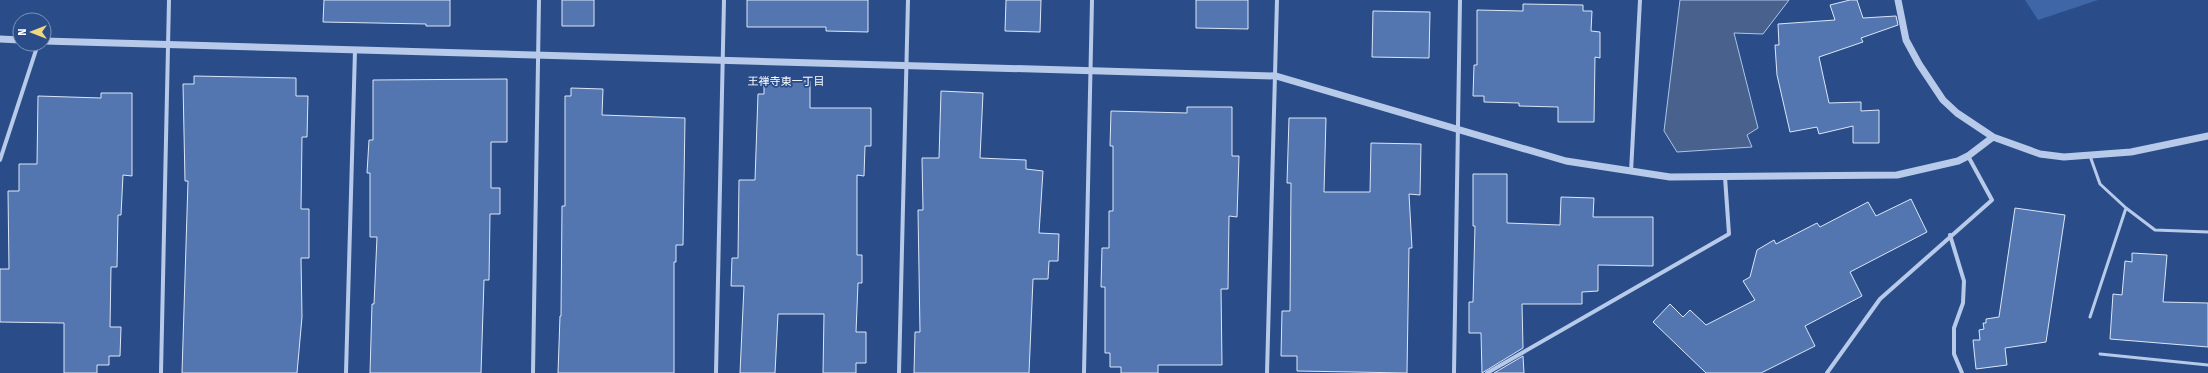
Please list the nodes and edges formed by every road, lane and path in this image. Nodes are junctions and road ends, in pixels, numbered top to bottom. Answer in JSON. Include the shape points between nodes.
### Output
{"nodes":[{"id":1,"x":169,"y":0,"type":"edge"},
{"id":2,"x":539,"y":0,"type":"edge"},
{"id":3,"x":724,"y":0,"type":"edge"},
{"id":4,"x":908,"y":0,"type":"edge"},
{"id":5,"x":1092,"y":0,"type":"edge"},
{"id":6,"x":1277,"y":0,"type":"edge"},
{"id":7,"x":1460,"y":0,"type":"edge"},
{"id":8,"x":1640,"y":0,"type":"edge"},
{"id":9,"x":1898,"y":0,"type":"edge"},
{"id":10,"x":0,"y":39,"type":"edge"},
{"id":11,"x":12,"y":40,"type":"edge"},
{"id":12,"x":52,"y":41,"type":"edge"},
{"id":13,"x":168,"y":44,"type":"junction"},
{"id":14,"x":355,"y":50,"type":"junction"},
{"id":15,"x":35,"y":52,"type":"edge"},
{"id":16,"x":538,"y":55,"type":"junction"},
{"id":17,"x":723,"y":60,"type":"junction"},
{"id":18,"x":907,"y":65,"type":"junction"},
{"id":19,"x":1090,"y":70,"type":"junction"},
{"id":20,"x":1276,"y":76,"type":"junction"},
{"id":21,"x":1458,"y":130,"type":"junction"},
{"id":22,"x":2208,"y":136,"type":"edge"},
{"id":23,"x":1993,"y":137,"type":"junction"},
{"id":24,"x":1968,"y":156,"type":"junction"},
{"id":25,"x":2090,"y":156,"type":"junction"},
{"id":26,"x":0,"y":160,"type":"edge"},
{"id":27,"x":1631,"y":172,"type":"junction"},
{"id":28,"x":1725,"y":177,"type":"junction"},
{"id":29,"x":2126,"y":208,"type":"junction"},
{"id":30,"x":2208,"y":232,"type":"edge"},
{"id":31,"x":1950,"y":235,"type":"junction"},
{"id":32,"x":2090,"y":317,"type":"dead end"},
{"id":33,"x":2100,"y":354,"type":"dead end"},
{"id":34,"x":2208,"y":365,"type":"edge"},
{"id":35,"x":161,"y":373,"type":"edge"},
{"id":36,"x":346,"y":373,"type":"edge"},
{"id":37,"x":533,"y":373,"type":"edge"},
{"id":38,"x":716,"y":373,"type":"edge"},
{"id":39,"x":899,"y":373,"type":"edge"},
{"id":40,"x":1084,"y":373,"type":"edge"},
{"id":41,"x":1268,"y":373,"type":"edge"},
{"id":42,"x":1454,"y":373,"type":"edge"},
{"id":43,"x":1487,"y":373,"type":"edge"},
{"id":44,"x":1827,"y":373,"type":"edge"},
{"id":45,"x":1962,"y":373,"type":"edge"}],
"edges":[{"from":1,"to":13,"type":"street"},
{"from":2,"to":16,"type":"street"},
{"from":3,"to":17,"type":"street"},
{"from":4,"to":18,"type":"street"},
{"from":5,"to":19,"type":"street"},
{"from":6,"to":20,"type":"street"},
{"from":7,"to":21,"type":"street"},
{"from":8,"to":27,"type":"street"},
{"from":9,"to":23,"type":"street","via":[[1906,40],[1943,100],[1957,113]]},
{"from":10,"to":11,"type":"street"},
{"from":12,"to":13,"type":"street"},
{"from":13,"to":14,"type":"street"},
{"from":13,"to":35,"type":"street"},
{"from":14,"to":16,"type":"street"},
{"from":14,"to":36,"type":"street"},
{"from":15,"to":26,"type":"street"},
{"from":16,"to":17,"type":"street"},
{"from":16,"to":37,"type":"street"},
{"from":17,"to":18,"type":"street"},
{"from":17,"to":38,"type":"street"},
{"from":18,"to":19,"type":"street"},
{"from":18,"to":39,"type":"street"},
{"from":19,"to":20,"type":"street"},
{"from":19,"to":40,"type":"street"},
{"from":20,"to":21,"type":"street"},
{"from":20,"to":41,"type":"street"},
{"from":21,"to":27,"type":"street","via":[[1566,161]]},
{"from":21,"to":42,"type":"street"},
{"from":22,"to":25,"type":"street","via":[[2130,152]]},
{"from":23,"to":24,"type":"street"},
{"from":23,"to":25,"type":"street","via":[[2040,154],[2064,157]]},
{"from":24,"to":28,"type":"street","via":[[1928,169],[1897,175]]},
{"from":24,"to":31,"type":"street","via":[[1992,200]]},
{"from":25,"to":29,"type":"lane","via":[[2100,184]]},
{"from":27,"to":28,"type":"street","via":[[1670,177]]},
{"from":28,"to":43,"type":"street","via":[[1730,234]]},
{"from":29,"to":30,"type":"lane","via":[[2155,230]]},
{"from":29,"to":32,"type":"lane"},
{"from":31,"to":44,"type":"street","via":[[1880,299]]},
{"from":31,"to":45,"type":"street","via":[[1964,281],[1963,304],[1954,328],[1954,354]]},
{"from":33,"to":34,"type":"lane"}]}
